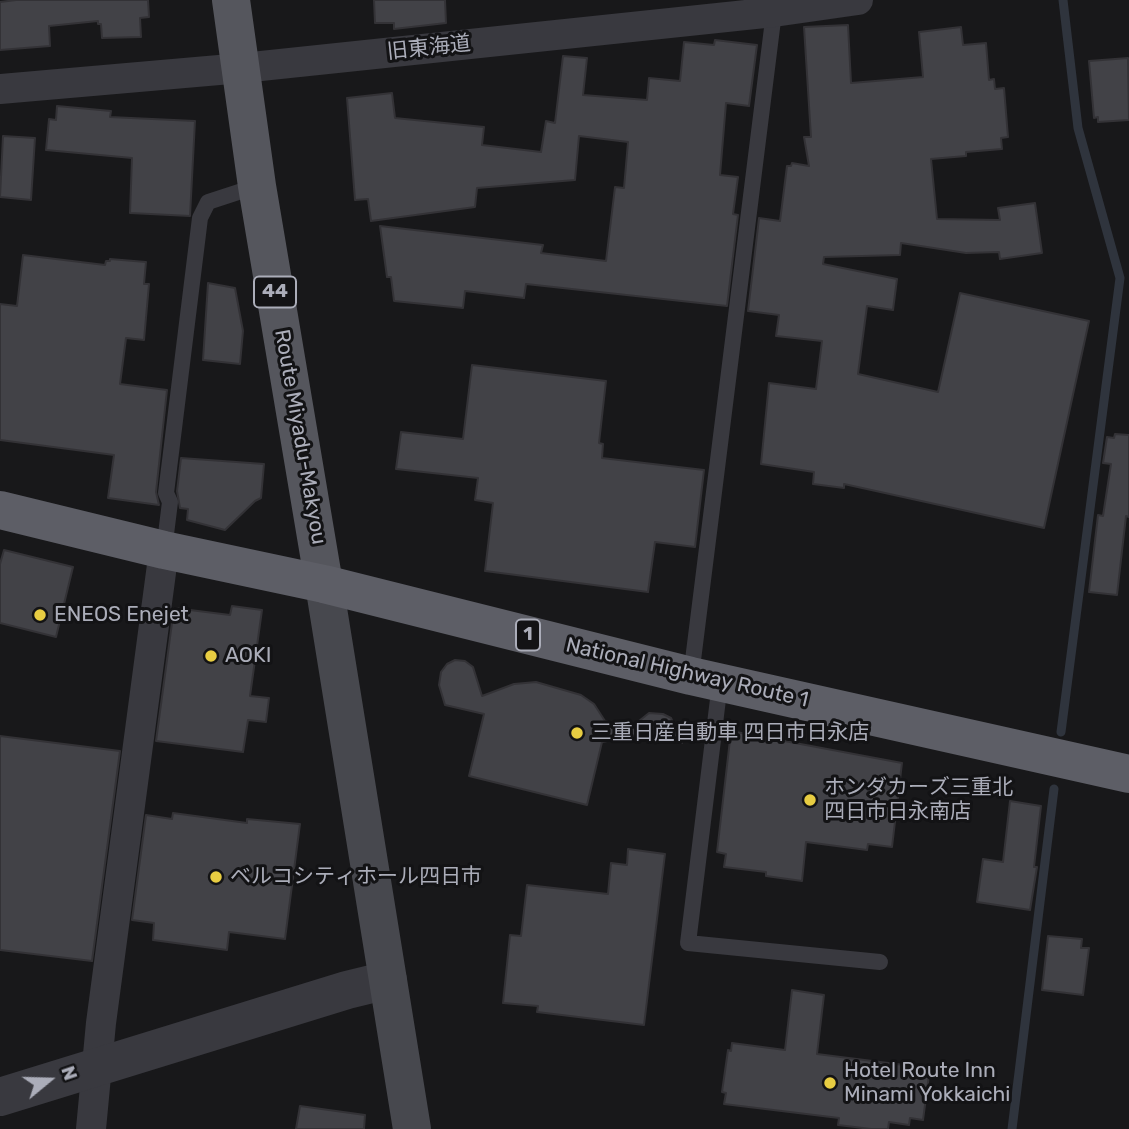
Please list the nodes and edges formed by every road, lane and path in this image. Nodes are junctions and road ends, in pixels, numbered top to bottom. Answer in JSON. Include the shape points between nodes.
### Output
{"nodes":[{"id":1,"x":231,"y":0,"type":"edge"},
{"id":2,"x":858,"y":0,"type":"edge"},
{"id":3,"x":772,"y":6,"type":"edge"},
{"id":4,"x":242,"y":68,"type":"junction"},
{"id":5,"x":0,"y":89,"type":"edge"},
{"id":6,"x":257,"y":186,"type":"junction"},
{"id":7,"x":0,"y":510,"type":"edge"},
{"id":8,"x":164,"y":550,"type":"junction"},
{"id":9,"x":324,"y":584,"type":"junction"},
{"id":10,"x":705,"y":679,"type":"junction"},
{"id":11,"x":1129,"y":774,"type":"edge"},
{"id":12,"x":880,"y":962,"type":"dead end"},
{"id":13,"x":388,"y":980,"type":"junction"},
{"id":14,"x":98,"y":1068,"type":"junction"},
{"id":15,"x":0,"y":1097,"type":"edge"},
{"id":16,"x":91,"y":1129,"type":"edge"},
{"id":17,"x":412,"y":1129,"type":"edge"}],
"edges":[{"from":1,"to":4,"type":"main road","name":"Route Miyadu-Makyou","number":"44"},
{"from":2,"to":3,"type":"street","name":"旧東海道"},
{"from":3,"to":4,"type":"street","name":"旧東海道"},
{"from":3,"to":10,"type":"lane"},
{"from":4,"to":5,"type":"street","name":"旧東海道"},
{"from":4,"to":6,"type":"main road","name":"Route Miyadu-Makyou","number":"44"},
{"from":6,"to":8,"type":"lane","via":[[208,202],[200,218],[166,493],[170,502]]},
{"from":6,"to":9,"type":"main road","name":"Route Miyadu-Makyou","number":"44"},
{"from":7,"to":8,"type":"highway","name":"National Highway Route 1","number":"1"},
{"from":8,"to":9,"type":"highway","name":"National Highway Route 1","number":"1"},
{"from":8,"to":14,"type":"street"},
{"from":9,"to":10,"type":"highway","name":"National Highway Route 1","number":"1"},
{"from":9,"to":13,"type":"main road"},
{"from":10,"to":11,"type":"highway","name":"National Highway Route 1","number":"1"},
{"from":10,"to":12,"type":"lane","via":[[688,943]]},
{"from":13,"to":14,"type":"street"},
{"from":13,"to":17,"type":"main road"},
{"from":14,"to":15,"type":"street"},
{"from":14,"to":16,"type":"street"}]}
